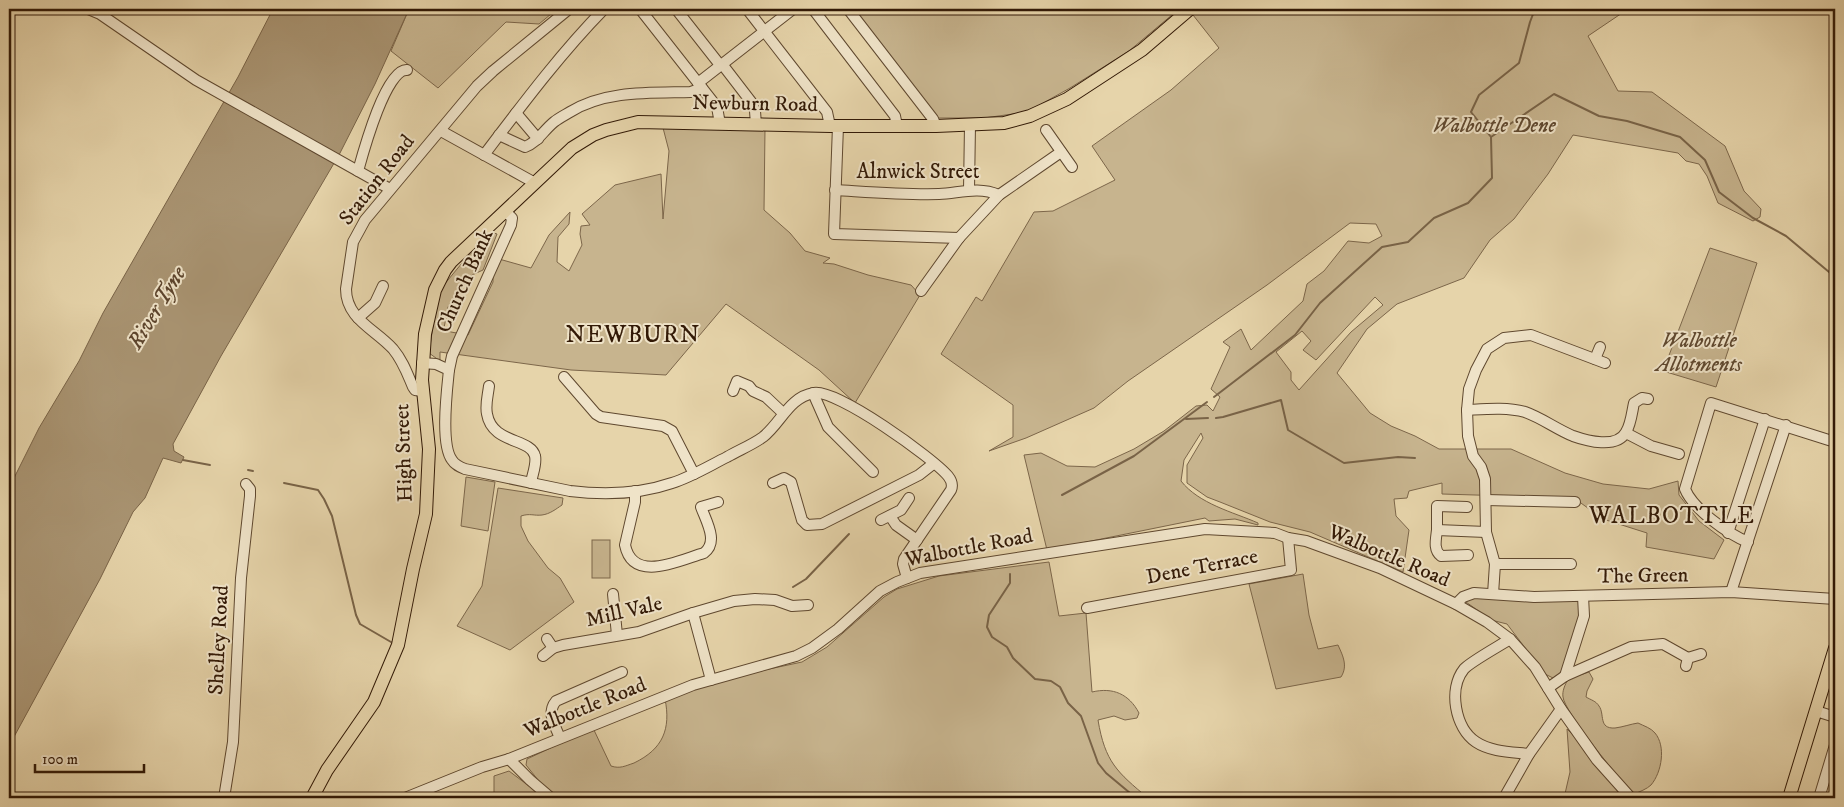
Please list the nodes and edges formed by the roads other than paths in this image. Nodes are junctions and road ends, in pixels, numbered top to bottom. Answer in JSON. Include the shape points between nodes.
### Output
{"nodes":[{"id":1,"x":88,"y":9,"type":"edge"},
{"id":2,"x":569,"y":9,"type":"edge"},
{"id":3,"x":604,"y":9,"type":"edge"},
{"id":4,"x":640,"y":9,"type":"edge"},
{"id":5,"x":676,"y":9,"type":"edge"},
{"id":6,"x":747,"y":9,"type":"edge"},
{"id":7,"x":813,"y":9,"type":"edge"},
{"id":8,"x":848,"y":9,"type":"edge"},
{"id":9,"x":1190,"y":9,"type":"edge"},
{"id":10,"x":787,"y":10,"type":"edge"},
{"id":11,"x":764,"y":31,"type":"junction"},
{"id":12,"x":721,"y":64,"type":"junction"},
{"id":13,"x":407,"y":70,"type":"dead end"},
{"id":14,"x":700,"y":86,"type":"junction"},
{"id":15,"x":516,"y":113,"type":"junction"},
{"id":16,"x":720,"y":124,"type":"junction"},
{"id":17,"x":756,"y":125,"type":"junction"},
{"id":18,"x":970,"y":125,"type":"junction"},
{"id":19,"x":834,"y":126,"type":"junction"},
{"id":20,"x":897,"y":126,"type":"junction"},
{"id":21,"x":936,"y":126,"type":"junction"},
{"id":22,"x":1046,"y":130,"type":"dead end"},
{"id":23,"x":441,"y":131,"type":"junction"},
{"id":24,"x":499,"y":135,"type":"junction"},
{"id":25,"x":538,"y":139,"type":"junction"},
{"id":26,"x":1061,"y":152,"type":"junction"},
{"id":27,"x":484,"y":155,"type":"junction"},
{"id":28,"x":1072,"y":167,"type":"dead end"},
{"id":29,"x":358,"y":171,"type":"junction"},
{"id":30,"x":535,"y":183,"type":"junction"},
{"id":31,"x":390,"y":189,"type":"junction"},
{"id":32,"x":835,"y":190,"type":"junction"},
{"id":33,"x":969,"y":190,"type":"junction"},
{"id":34,"x":999,"y":195,"type":"junction"},
{"id":35,"x":505,"y":211,"type":"junction"},
{"id":36,"x":959,"y":238,"type":"junction"},
{"id":37,"x":383,"y":286,"type":"dead end"},
{"id":38,"x":921,"y":291,"type":"dead end"},
{"id":39,"x":358,"y":318,"type":"junction"},
{"id":40,"x":1600,"y":347,"type":"dead end"},
{"id":41,"x":422,"y":363,"type":"junction"},
{"id":42,"x":449,"y":370,"type":"junction"},
{"id":43,"x":564,"y":377,"type":"dead end"},
{"id":44,"x":489,"y":386,"type":"dead end"},
{"id":45,"x":422,"y":391,"type":"junction"},
{"id":46,"x":733,"y":391,"type":"dead end"},
{"id":47,"x":813,"y":393,"type":"junction"},
{"id":48,"x":1648,"y":399,"type":"dead end"},
{"id":49,"x":1468,"y":410,"type":"junction"},
{"id":50,"x":784,"y":413,"type":"junction"},
{"id":51,"x":1765,"y":419,"type":"junction"},
{"id":52,"x":1786,"y":425,"type":"junction"},
{"id":53,"x":1626,"y":433,"type":"junction"},
{"id":54,"x":1835,"y":442,"type":"edge"},
{"id":55,"x":1679,"y":454,"type":"dead end"},
{"id":56,"x":933,"y":464,"type":"junction"},
{"id":57,"x":873,"y":472,"type":"dead end"},
{"id":58,"x":694,"y":474,"type":"junction"},
{"id":59,"x":531,"y":483,"type":"junction"},
{"id":60,"x":773,"y":483,"type":"dead end"},
{"id":61,"x":246,"y":484,"type":"dead end"},
{"id":62,"x":635,"y":491,"type":"junction"},
{"id":63,"x":909,"y":498,"type":"dead end"},
{"id":64,"x":1486,"y":500,"type":"junction"},
{"id":65,"x":718,"y":502,"type":"dead end"},
{"id":66,"x":1575,"y":502,"type":"dead end"},
{"id":67,"x":1467,"y":507,"type":"dead end"},
{"id":68,"x":1436,"y":530,"type":"junction"},
{"id":69,"x":1486,"y":532,"type":"junction"},
{"id":70,"x":1728,"y":533,"type":"junction"},
{"id":71,"x":1288,"y":538,"type":"junction"},
{"id":72,"x":917,"y":540,"type":"junction"},
{"id":73,"x":1748,"y":542,"type":"junction"},
{"id":74,"x":1465,"y":557,"type":"dead end"},
{"id":75,"x":1495,"y":564,"type":"junction"},
{"id":76,"x":1571,"y":564,"type":"dead end"},
{"id":77,"x":907,"y":578,"type":"junction"},
{"id":78,"x":1731,"y":592,"type":"junction"},
{"id":79,"x":613,"y":594,"type":"dead end"},
{"id":80,"x":1493,"y":594,"type":"junction"},
{"id":81,"x":1583,"y":596,"type":"junction"},
{"id":82,"x":1835,"y":599,"type":"edge"},
{"id":83,"x":1456,"y":604,"type":"junction"},
{"id":84,"x":808,"y":605,"type":"dead end"},
{"id":85,"x":1087,"y":608,"type":"dead end"},
{"id":86,"x":693,"y":613,"type":"junction"},
{"id":87,"x":618,"y":635,"type":"junction"},
{"id":88,"x":547,"y":639,"type":"dead end"},
{"id":89,"x":1510,"y":639,"type":"junction"},
{"id":90,"x":558,"y":647,"type":"junction"},
{"id":91,"x":1835,"y":648,"type":"edge"},
{"id":92,"x":1701,"y":654,"type":"dead end"},
{"id":93,"x":543,"y":656,"type":"dead end"},
{"id":94,"x":622,"y":672,"type":"dead end"},
{"id":95,"x":1565,"y":676,"type":"junction"},
{"id":96,"x":711,"y":680,"type":"junction"},
{"id":97,"x":1548,"y":688,"type":"junction"},
{"id":98,"x":1561,"y":709,"type":"junction"},
{"id":99,"x":1816,"y":711,"type":"junction"},
{"id":100,"x":1835,"y":716,"type":"edge"},
{"id":101,"x":560,"y":738,"type":"junction"},
{"id":102,"x":1835,"y":745,"type":"edge"},
{"id":103,"x":1529,"y":754,"type":"junction"},
{"id":104,"x":509,"y":759,"type":"junction"},
{"id":105,"x":224,"y":798,"type":"edge"},
{"id":106,"x":312,"y":798,"type":"edge"},
{"id":107,"x":405,"y":798,"type":"edge"},
{"id":108,"x":551,"y":798,"type":"edge"},
{"id":109,"x":1504,"y":798,"type":"edge"},
{"id":110,"x":1630,"y":798,"type":"edge"},
{"id":111,"x":1788,"y":798,"type":"edge"},
{"id":112,"x":1818,"y":798,"type":"edge"}],
"edges":[{"from":1,"to":29,"type":"street","via":[[188,75]]},
{"from":2,"to":23,"type":"street","via":[[477,86]]},
{"from":3,"to":15,"type":"street"},
{"from":4,"to":14,"type":"street"},
{"from":5,"to":12,"type":"street"},
{"from":6,"to":11,"type":"street"},
{"from":7,"to":20,"type":"street","via":[[895,116]]},
{"from":8,"to":21,"type":"street"},
{"from":9,"to":18,"type":"main road","name":"Newburn Road","via":[[1142,50],[1067,98],[1030,116],[994,124]]},
{"from":10,"to":11,"type":"street"},
{"from":11,"to":12,"type":"street"},
{"from":11,"to":19,"type":"street","via":[[827,112]]},
{"from":12,"to":14,"type":"street"},
{"from":12,"to":17,"type":"street","via":[[752,103]]},
{"from":13,"to":29,"type":"street","via":[[400,72],[392,82],[381,103]]},
{"from":14,"to":16,"type":"street","via":[[718,108]]},
{"from":14,"to":25,"type":"street","via":[[691,92],[616,96],[590,103],[553,123]]},
{"from":15,"to":24,"type":"street"},
{"from":15,"to":25,"type":"street"},
{"from":16,"to":17,"type":"main road","name":"Newburn Road"},
{"from":16,"to":30,"type":"main road","name":"Newburn Road","via":[[649,121],[616,127],[593,135],[572,148]]},
{"from":17,"to":19,"type":"main road","name":"Newburn Road"},
{"from":18,"to":21,"type":"main road","name":"Newburn Road"},
{"from":18,"to":33,"type":"street"},
{"from":19,"to":20,"type":"main road","name":"Newburn Road"},
{"from":19,"to":32,"type":"street"},
{"from":20,"to":21,"type":"main road","name":"Newburn Road"},
{"from":22,"to":26,"type":"street"},
{"from":23,"to":27,"type":"street","name":"Station Road"},
{"from":23,"to":31,"type":"street","name":"Station Road"},
{"from":24,"to":25,"type":"street","via":[[525,147]]},
{"from":24,"to":27,"type":"street"},
{"from":26,"to":28,"type":"street"},
{"from":26,"to":34,"type":"street"},
{"from":27,"to":30,"type":"street","name":"Station Road"},
{"from":29,"to":31,"type":"street"},
{"from":30,"to":35,"type":"main road","name":"High Street"},
{"from":31,"to":39,"type":"street","name":"Station Road","via":[[364,220],[353,242],[346,296]]},
{"from":32,"to":33,"type":"street","name":"Alnwick Street","via":[[940,194]]},
{"from":32,"to":36,"type":"street","via":[[834,234]]},
{"from":33,"to":34,"type":"street","name":"Alnwick Street","via":[[986,190]]},
{"from":34,"to":36,"type":"street"},
{"from":35,"to":41,"type":"main road","name":"High Street","via":[[451,262],[438,282],[431,302]]},
{"from":35,"to":42,"type":"street","name":"Church Bank","via":[[512,218],[511,225],[452,356]]},
{"from":36,"to":38,"type":"street"},
{"from":37,"to":39,"type":"street","via":[[375,303]]},
{"from":39,"to":45,"type":"street","name":"Station Road","via":[[392,349],[401,360],[412,387]]},
{"from":40,"to":49,"type":"street","via":[[1600,361],[1531,335],[1504,338],[1487,349],[1470,389]]},
{"from":41,"to":42,"type":"street","via":[[436,364]]},
{"from":41,"to":45,"type":"main road","name":"High Street"},
{"from":42,"to":59,"type":"street","name":"Church Bank","via":[[446,416],[450,459],[458,466]]},
{"from":43,"to":58,"type":"street","via":[[601,418],[663,426],[672,431]]},
{"from":44,"to":59,"type":"street","via":[[486,412],[492,427],[534,453]]},
{"from":45,"to":106,"type":"main road","name":"High Street","via":[[429,449],[426,514],[398,645],[374,702],[326,770]]},
{"from":46,"to":50,"type":"street","via":[[737,381],[749,386]]},
{"from":47,"to":50,"type":"street","name":"Church Bank","via":[[793,403]]},
{"from":47,"to":56,"type":"street","via":[[824,394],[859,410]]},
{"from":47,"to":57,"type":"street","via":[[828,427]]},
{"from":48,"to":53,"type":"street","via":[[1642,398],[1634,403]]},
{"from":49,"to":53,"type":"street","via":[[1524,412],[1572,436],[1596,442],[1611,442]]},
{"from":49,"to":64,"type":"street","via":[[1468,436],[1473,456],[1485,479]]},
{"from":50,"to":58,"type":"street","name":"Church Bank","via":[[762,437]]},
{"from":51,"to":52,"type":"street"},
{"from":51,"to":70,"type":"street"},
{"from":51,"to":70,"type":"street","via":[[1711,403],[1685,489],[1703,511]]},
{"from":52,"to":54,"type":"street"},
{"from":52,"to":73,"type":"street"},
{"from":53,"to":55,"type":"street","via":[[1651,446]]},
{"from":56,"to":60,"type":"street","via":[[919,475],[822,524],[807,525],[802,520],[791,482],[784,478]]},
{"from":56,"to":72,"type":"street","via":[[949,477],[951,490]]},
{"from":58,"to":62,"type":"street","name":"Church Bank","via":[[662,486]]},
{"from":59,"to":62,"type":"street","name":"Church Bank","via":[[586,493]]},
{"from":61,"to":105,"type":"street","name":"Shelley Road","via":[[250,496],[241,578],[233,742]]},
{"from":62,"to":65,"type":"street","via":[[626,551],[633,562],[650,568],[709,550],[712,539],[702,507]]},
{"from":63,"to":72,"type":"street","via":[[901,510],[886,518]]},
{"from":64,"to":66,"type":"street"},
{"from":64,"to":69,"type":"street"},
{"from":67,"to":68,"type":"street","via":[[1437,506]]},
{"from":68,"to":69,"type":"street"},
{"from":68,"to":74,"type":"street","via":[[1438,554]]},
{"from":69,"to":75,"type":"street"},
{"from":70,"to":73,"type":"street"},
{"from":71,"to":77,"type":"street","name":"Walbottle Road","via":[[1275,533],[1205,529],[933,570]]},
{"from":71,"to":83,"type":"street","name":"Walbottle Road","via":[[1306,541],[1380,568]]},
{"from":71,"to":85,"type":"street","name":"Dene Terrace","via":[[1291,570]]},
{"from":72,"to":77,"type":"street","via":[[904,559]]},
{"from":73,"to":78,"type":"street"},
{"from":75,"to":76,"type":"street"},
{"from":75,"to":80,"type":"street"},
{"from":77,"to":96,"type":"street","name":"Walbottle Road","via":[[880,591],[838,629],[803,653]]},
{"from":78,"to":81,"type":"street","name":"The Green"},
{"from":78,"to":82,"type":"street","name":"The Green"},
{"from":79,"to":87,"type":"street"},
{"from":80,"to":81,"type":"street","name":"The Green"},
{"from":80,"to":83,"type":"street","name":"The Green","via":[[1474,592]]},
{"from":81,"to":95,"type":"street","via":[[1584,616]]},
{"from":83,"to":89,"type":"street","name":"Walbottle Road"},
{"from":84,"to":86,"type":"street","name":"Mill Vale","via":[[792,606],[775,600],[755,599]]},
{"from":86,"to":87,"type":"street","name":"Mill Vale","via":[[639,632]]},
{"from":86,"to":96,"type":"street","name":"Mill Vale"},
{"from":87,"to":90,"type":"street","name":"Mill Vale"},
{"from":88,"to":90,"type":"street"},
{"from":89,"to":97,"type":"street","via":[[1535,667]]},
{"from":89,"to":103,"type":"street","via":[[1464,669],[1456,688],[1456,708],[1463,728],[1475,742],[1490,749]]},
{"from":90,"to":93,"type":"street"},
{"from":91,"to":99,"type":"main road"},
{"from":92,"to":95,"type":"street","via":[[1687,662],[1664,644],[1631,647]]},
{"from":94,"to":101,"type":"street","via":[[556,701],[550,714]]},
{"from":95,"to":97,"type":"street"},
{"from":96,"to":101,"type":"street","name":"Walbottle Road"},
{"from":97,"to":98,"type":"street"},
{"from":98,"to":103,"type":"street"},
{"from":98,"to":110,"type":"street","via":[[1597,760]]},
{"from":99,"to":100,"type":"street"},
{"from":99,"to":111,"type":"main road"},
{"from":101,"to":104,"type":"street","name":"Walbottle Road"},
{"from":102,"to":112,"type":"street"},
{"from":103,"to":109,"type":"street"},
{"from":104,"to":107,"type":"street","name":"Walbottle Road"},
{"from":104,"to":108,"type":"street"}]}
